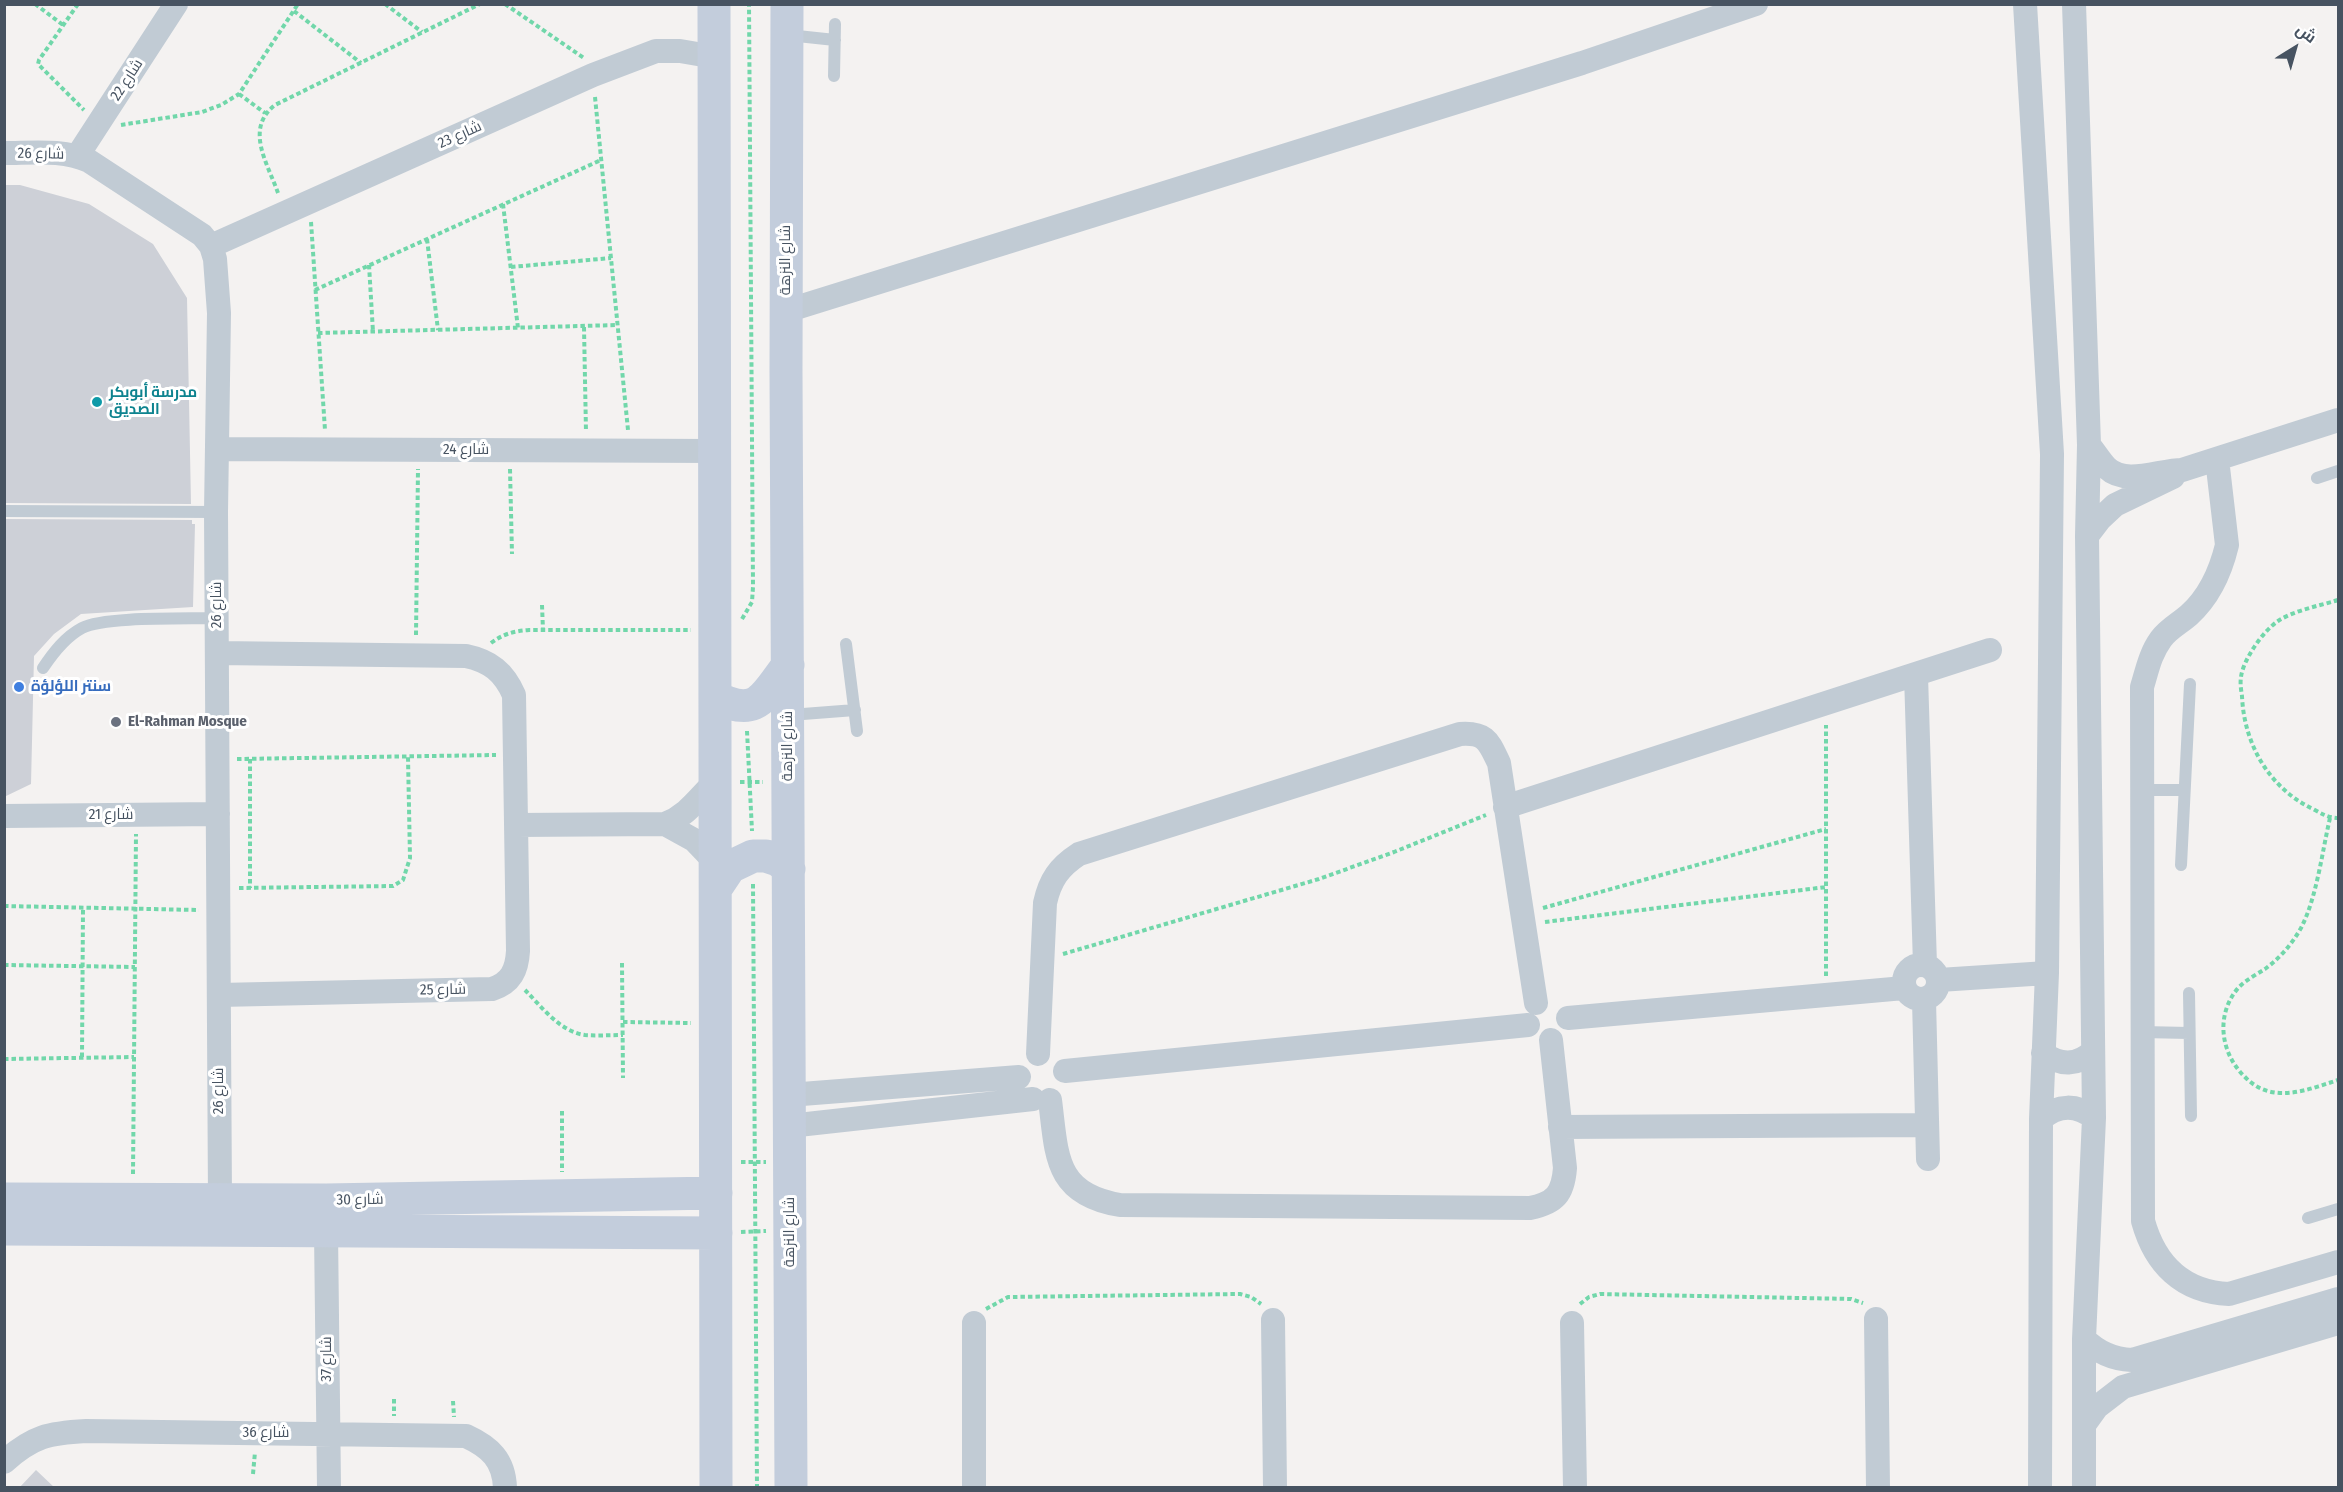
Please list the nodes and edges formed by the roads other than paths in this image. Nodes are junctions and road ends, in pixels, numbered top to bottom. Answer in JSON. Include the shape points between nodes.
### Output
{"nodes":[{"id":1,"x":176,"y":4,"type":"edge"},
{"id":2,"x":689,"y":4,"type":"edge"},
{"id":3,"x":714,"y":4,"type":"edge"},
{"id":4,"x":1756,"y":4,"type":"edge"},
{"id":5,"x":2025,"y":4,"type":"edge"},
{"id":6,"x":2074,"y":4,"type":"edge"},
{"id":7,"x":787,"y":20,"type":"edge"},
{"id":8,"x":835,"y":24,"type":"dead end"},
{"id":9,"x":835,"y":40,"type":"junction"},
{"id":10,"x":715,"y":57,"type":"junction"},
{"id":11,"x":834,"y":76,"type":"dead end"},
{"id":12,"x":4,"y":153,"type":"edge"},
{"id":13,"x":78,"y":155,"type":"junction"},
{"id":14,"x":211,"y":246,"type":"junction"},
{"id":15,"x":786,"y":311,"type":"junction"},
{"id":16,"x":2338,"y":420,"type":"edge"},
{"id":17,"x":2089,"y":445,"type":"junction"},
{"id":18,"x":217,"y":449,"type":"junction"},
{"id":19,"x":715,"y":451,"type":"junction"},
{"id":20,"x":2217,"y":459,"type":"junction"},
{"id":21,"x":2182,"y":470,"type":"junction"},
{"id":22,"x":2338,"y":471,"type":"edge"},
{"id":23,"x":2317,"y":478,"type":"dead end"},
{"id":24,"x":4,"y":511,"type":"edge"},
{"id":25,"x":216,"y":512,"type":"junction"},
{"id":26,"x":2087,"y":536,"type":"junction"},
{"id":27,"x":217,"y":618,"type":"junction"},
{"id":28,"x":846,"y":644,"type":"dead end"},
{"id":29,"x":1990,"y":650,"type":"dead end"},
{"id":30,"x":217,"y":653,"type":"junction"},
{"id":31,"x":788,"y":665,"type":"junction"},
{"id":32,"x":43,"y":668,"type":"dead end"},
{"id":33,"x":1916,"y":675,"type":"junction"},
{"id":34,"x":2190,"y":684,"type":"dead end"},
{"id":35,"x":730,"y":702,"type":"junction"},
{"id":36,"x":855,"y":710,"type":"junction"},
{"id":37,"x":789,"y":715,"type":"junction"},
{"id":38,"x":857,"y":731,"type":"dead end"},
{"id":39,"x":715,"y":782,"type":"junction"},
{"id":40,"x":2142,"y":790,"type":"junction"},
{"id":41,"x":2184,"y":790,"type":"junction"},
{"id":42,"x":1505,"y":807,"type":"junction"},
{"id":43,"x":218,"y":814,"type":"junction"},
{"id":44,"x":4,"y":816,"type":"edge"},
{"id":45,"x":665,"y":824,"type":"junction"},
{"id":46,"x":516,"y":825,"type":"junction"},
{"id":47,"x":2181,"y":866,"type":"dead end"},
{"id":48,"x":789,"y":869,"type":"junction"},
{"id":49,"x":716,"y":876,"type":"junction"},
{"id":50,"x":1932,"y":973,"type":"junction"},
{"id":51,"x":2047,"y":973,"type":"junction"},
{"id":52,"x":2189,"y":993,"type":"dead end"},
{"id":53,"x":1914,"y":994,"type":"junction"},
{"id":54,"x":219,"y":995,"type":"junction"},
{"id":55,"x":1532,"y":1014,"type":"junction"},
{"id":56,"x":1568,"y":1018,"type":"junction"},
{"id":57,"x":2142,"y":1032,"type":"junction"},
{"id":58,"x":2189,"y":1033,"type":"junction"},
{"id":59,"x":1551,"y":1040,"type":"junction"},
{"id":60,"x":2093,"y":1051,"type":"junction"},
{"id":61,"x":2043,"y":1053,"type":"junction"},
{"id":62,"x":1038,"y":1054,"type":"junction"},
{"id":63,"x":1065,"y":1071,"type":"junction"},
{"id":64,"x":1019,"y":1077,"type":"junction"},
{"id":65,"x":1041,"y":1099,"type":"junction"},
{"id":66,"x":789,"y":1110,"type":"junction"},
{"id":67,"x":2191,"y":1116,"type":"dead end"},
{"id":68,"x":2094,"y":1118,"type":"junction"},
{"id":69,"x":2041,"y":1119,"type":"junction"},
{"id":70,"x":1927,"y":1125,"type":"junction"},
{"id":71,"x":1560,"y":1127,"type":"junction"},
{"id":72,"x":1928,"y":1159,"type":"dead end"},
{"id":73,"x":716,"y":1178,"type":"junction"},
{"id":74,"x":651,"y":1195,"type":"junction"},
{"id":75,"x":4,"y":1199,"type":"edge"},
{"id":76,"x":220,"y":1200,"type":"junction"},
{"id":77,"x":2338,"y":1209,"type":"edge"},
{"id":78,"x":2308,"y":1218,"type":"dead end"},
{"id":79,"x":4,"y":1229,"type":"edge"},
{"id":80,"x":327,"y":1231,"type":"junction"},
{"id":81,"x":652,"y":1233,"type":"junction"},
{"id":82,"x":716,"y":1233,"type":"junction"},
{"id":83,"x":2338,"y":1262,"type":"edge"},
{"id":84,"x":2338,"y":1299,"type":"edge"},
{"id":85,"x":1876,"y":1319,"type":"road end"},
{"id":86,"x":1273,"y":1320,"type":"road end"},
{"id":87,"x":974,"y":1323,"type":"road end"},
{"id":88,"x":1572,"y":1323,"type":"road end"},
{"id":89,"x":2338,"y":1323,"type":"edge"},
{"id":90,"x":2084,"y":1339,"type":"junction"},
{"id":91,"x":2133,"y":1372,"type":"junction"},
{"id":92,"x":2084,"y":1425,"type":"junction"},
{"id":93,"x":328,"y":1433,"type":"junction"},
{"id":94,"x":4,"y":1462,"type":"edge"},
{"id":95,"x":329,"y":1488,"type":"edge"},
{"id":96,"x":505,"y":1488,"type":"edge"},
{"id":97,"x":716,"y":1488,"type":"edge"},
{"id":98,"x":791,"y":1488,"type":"edge"},
{"id":99,"x":974,"y":1488,"type":"edge"},
{"id":100,"x":1275,"y":1488,"type":"edge"},
{"id":101,"x":1575,"y":1488,"type":"edge"},
{"id":102,"x":1878,"y":1488,"type":"edge"},
{"id":103,"x":2040,"y":1488,"type":"edge"},
{"id":104,"x":2084,"y":1488,"type":"edge"}],
"edges":[{"from":1,"to":13,"type":"street","name":"شارع 22"},
{"from":2,"to":10,"type":"main road"},
{"from":3,"to":10,"type":"main road"},
{"from":4,"to":15,"type":"street","via":[[1582,63]]},
{"from":5,"to":51,"type":"street","via":[[2052,454]]},
{"from":6,"to":17,"type":"street"},
{"from":7,"to":9,"type":"lane"},
{"from":7,"to":15,"type":"main road","name":"شارع النزهة"},
{"from":8,"to":9,"type":"lane"},
{"from":9,"to":11,"type":"lane"},
{"from":10,"to":14,"type":"street","name":"شارع 23","via":[[656,51]]},
{"from":10,"to":19,"type":"main road"},
{"from":12,"to":13,"type":"street","name":"شارع 26"},
{"from":13,"to":14,"type":"street","name":"شارع 26","via":[[202,235]]},
{"from":14,"to":18,"type":"street","name":"شارع 26","via":[[219,313]]},
{"from":15,"to":31,"type":"main road","name":"شارع النزهة"},
{"from":16,"to":20,"type":"street"},
{"from":17,"to":21,"type":"street","via":[[2108,469],[2119,475]]},
{"from":17,"to":26,"type":"street"},
{"from":18,"to":19,"type":"street","name":"شارع 24"},
{"from":18,"to":25,"type":"street","name":"شارع 26"},
{"from":19,"to":35,"type":"main road"},
{"from":20,"to":21,"type":"street"},
{"from":20,"to":40,"type":"street","via":[[2225,554],[2216,578],[2199,604],[2162,637],[2150,660],[2141,699]]},
{"from":21,"to":26,"type":"street","via":[[2162,484],[2115,505]]},
{"from":22,"to":23,"type":"lane"},
{"from":24,"to":25,"type":"lane"},
{"from":25,"to":27,"type":"street","name":"شارع 26"},
{"from":26,"to":60,"type":"street"},
{"from":27,"to":30,"type":"street","name":"شارع 26"},
{"from":27,"to":32,"type":"lane","via":[[101,622],[82,628],[68,639]]},
{"from":28,"to":36,"type":"lane"},
{"from":29,"to":33,"type":"street"},
{"from":30,"to":43,"type":"street","name":"شارع 26"},
{"from":30,"to":46,"type":"street","via":[[416,654],[478,658],[490,664],[500,672],[514,695]]},
{"from":31,"to":35,"type":"main road","via":[[758,702]]},
{"from":31,"to":37,"type":"main road","name":"شارع النزهة"},
{"from":33,"to":42,"type":"street"},
{"from":33,"to":50,"type":"street"},
{"from":34,"to":41,"type":"lane"},
{"from":35,"to":39,"type":"main road"},
{"from":36,"to":37,"type":"lane"},
{"from":36,"to":38,"type":"lane"},
{"from":37,"to":48,"type":"main road","name":"شارع النزهة"},
{"from":39,"to":45,"type":"street","via":[[692,808]]},
{"from":39,"to":49,"type":"main road"},
{"from":40,"to":41,"type":"lane"},
{"from":40,"to":57,"type":"street"},
{"from":41,"to":47,"type":"lane"},
{"from":42,"to":55,"type":"street","via":[[1523,919]]},
{"from":42,"to":62,"type":"street","via":[[1499,763],[1489,742],[1471,733],[1460,734],[1079,854],[1064,863],[1049,886],[1045,903]]},
{"from":43,"to":44,"type":"street","name":"شارع 21"},
{"from":43,"to":54,"type":"street","name":"شارع 26"},
{"from":45,"to":46,"type":"street"},
{"from":45,"to":49,"type":"street","via":[[694,840]]},
{"from":46,"to":54,"type":"street","name":"شارع 25","via":[[518,951],[517,964],[507,982],[492,989]]},
{"from":48,"to":49,"type":"main road","via":[[766,856],[753,856]]},
{"from":48,"to":66,"type":"main road","name":"شارع النزهة"},
{"from":49,"to":73,"type":"main road"},
{"from":50,"to":51,"type":"street"},
{"from":50,"to":53,"type":"street","via":[[1937,991],[1929,998]]},
{"from":50,"to":53,"type":"street","via":[[1919,965],[1908,970],[1904,981]]},
{"from":51,"to":61,"type":"street"},
{"from":52,"to":58,"type":"lane"},
{"from":53,"to":56,"type":"street","via":[[1826,995]]},
{"from":53,"to":70,"type":"street"},
{"from":54,"to":76,"type":"street","name":"شارع 26"},
{"from":55,"to":56,"type":"street","via":[[1542,1000],[1556,1001]]},
{"from":55,"to":59,"type":"street","via":[[1537,1037]]},
{"from":55,"to":63,"type":"street"},
{"from":56,"to":59,"type":"street","via":[[1564,1032]]},
{"from":57,"to":58,"type":"lane"},
{"from":57,"to":83,"type":"street","via":[[2143,1221],[2160,1260],[2194,1286],[2229,1294]]},
{"from":58,"to":67,"type":"lane"},
{"from":59,"to":71,"type":"street"},
{"from":60,"to":61,"type":"street","via":[[2069,1063]]},
{"from":60,"to":68,"type":"street"},
{"from":61,"to":69,"type":"street"},
{"from":62,"to":63,"type":"street","via":[[1055,1058]]},
{"from":62,"to":64,"type":"street","via":[[1024,1062]]},
{"from":63,"to":65,"type":"street","via":[[1064,1089]]},
{"from":64,"to":65,"type":"street","via":[[1021,1086]]},
{"from":64,"to":66,"type":"street"},
{"from":65,"to":66,"type":"street"},
{"from":65,"to":71,"type":"street","via":[[1066,1176],[1090,1196],[1120,1205],[1530,1208],[1545,1205],[1557,1196],[1564,1183]]},
{"from":66,"to":98,"type":"main road","name":"شارع النزهة"},
{"from":68,"to":69,"type":"street","via":[[2080,1109],[2063,1107]]},
{"from":68,"to":90,"type":"street"},
{"from":69,"to":103,"type":"street"},
{"from":70,"to":71,"type":"street"},
{"from":70,"to":72,"type":"street"},
{"from":73,"to":74,"type":"main road","name":"شارع 30"},
{"from":73,"to":82,"type":"main road"},
{"from":74,"to":76,"type":"main road","name":"شارع 30"},
{"from":74,"to":81,"type":"main road","via":[[656,1214]]},
{"from":75,"to":76,"type":"main road","name":"شارع 30"},
{"from":77,"to":78,"type":"lane"},
{"from":79,"to":80,"type":"main road","name":"شارع 30"},
{"from":80,"to":81,"type":"main road","name":"شارع 30"},
{"from":80,"to":93,"type":"street","name":"شارع 37"},
{"from":81,"to":82,"type":"main road","name":"شارع 30"},
{"from":82,"to":97,"type":"main road"},
{"from":84,"to":91,"type":"street"},
{"from":85,"to":102,"type":"street"},
{"from":86,"to":100,"type":"street"},
{"from":87,"to":99,"type":"street"},
{"from":88,"to":101,"type":"street"},
{"from":89,"to":91,"type":"street"},
{"from":90,"to":91,"type":"street"},
{"from":90,"to":92,"type":"street"},
{"from":91,"to":92,"type":"street"},
{"from":92,"to":104,"type":"street"},
{"from":93,"to":94,"type":"street","name":"شارع 36","via":[[54,1433],[24,1444]]},
{"from":93,"to":95,"type":"street","name":"شارع 37"},
{"from":93,"to":96,"type":"street","name":"شارع 36","via":[[466,1436],[485,1444],[498,1460]]}]}
